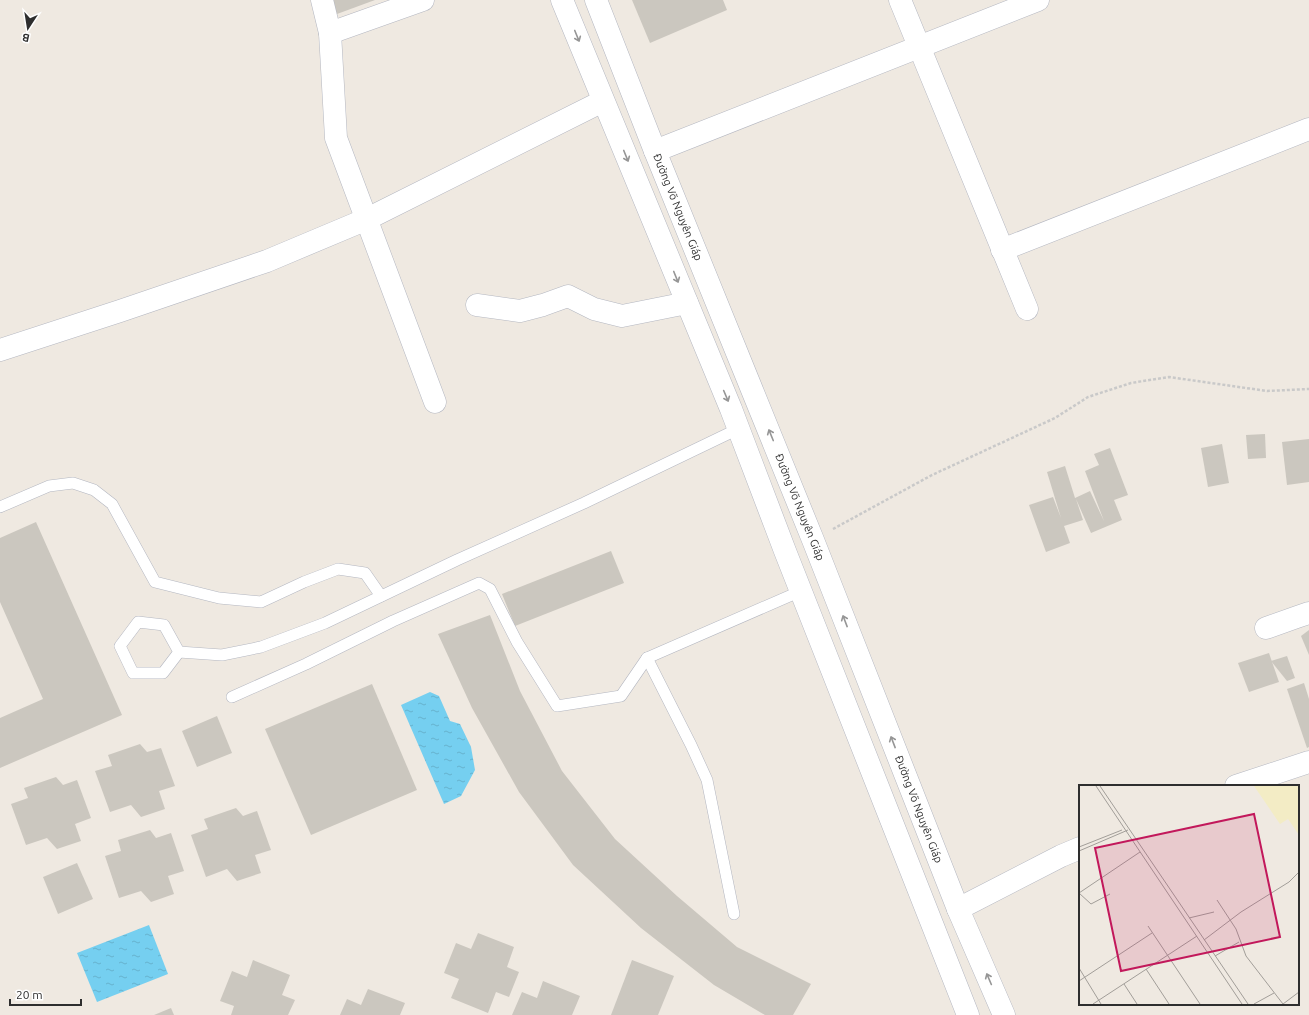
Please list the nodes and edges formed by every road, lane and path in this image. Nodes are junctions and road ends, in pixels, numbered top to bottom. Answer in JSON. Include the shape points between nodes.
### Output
{"nodes":[{"id":1,"x":322,"y":0,"type":"edge"},
{"id":2,"x":423,"y":0,"type":"edge"},
{"id":3,"x":562,"y":0,"type":"edge"},
{"id":4,"x":596,"y":0,"type":"edge"},
{"id":5,"x":900,"y":0,"type":"edge"},
{"id":6,"x":1038,"y":0,"type":"edge"},
{"id":7,"x":330,"y":34,"type":"junction"},
{"id":8,"x":919,"y":47,"type":"junction"},
{"id":9,"x":603,"y":101,"type":"junction"},
{"id":10,"x":1309,"y":129,"type":"edge"},
{"id":11,"x":655,"y":151,"type":"junction"},
{"id":12,"x":367,"y":218,"type":"junction"},
{"id":13,"x":1002,"y":250,"type":"junction"},
{"id":14,"x":687,"y":303,"type":"junction"},
{"id":15,"x":477,"y":305,"type":"dead end"},
{"id":16,"x":1027,"y":310,"type":"dead end"},
{"id":17,"x":0,"y":350,"type":"edge"},
{"id":18,"x":1309,"y":389,"type":"edge"},
{"id":19,"x":435,"y":402,"type":"dead end"},
{"id":20,"x":738,"y":429,"type":"junction"},
{"id":21,"x":0,"y":507,"type":"edge"},
{"id":22,"x":814,"y":540,"type":"junction"},
{"id":23,"x":785,"y":551,"type":"junction"},
{"id":24,"x":801,"y":591,"type":"junction"},
{"id":25,"x":381,"y":596,"type":"junction"},
{"id":26,"x":1309,"y":613,"type":"edge"},
{"id":27,"x":1266,"y":628,"type":"dead end"},
{"id":28,"x":179,"y":652,"type":"junction"},
{"id":29,"x":647,"y":658,"type":"junction"},
{"id":30,"x":232,"y":697,"type":"dead end"},
{"id":31,"x":1309,"y":762,"type":"edge"},
{"id":32,"x":1239,"y":785,"type":"edge"},
{"id":33,"x":1079,"y":848,"type":"edge"},
{"id":34,"x":958,"y":909,"type":"junction"},
{"id":35,"x":734,"y":914,"type":"dead end"},
{"id":36,"x":968,"y":1015,"type":"edge"},
{"id":37,"x":1004,"y":1015,"type":"edge"}],
"edges":[{"from":1,"to":7,"type":"street"},
{"from":2,"to":7,"type":"street"},
{"from":3,"to":9,"type":"street","one_way":true},
{"from":4,"to":11,"type":"street","name":"Đường Võ Nguyên Giáp"},
{"from":5,"to":8,"type":"street"},
{"from":6,"to":8,"type":"street"},
{"from":7,"to":12,"type":"street","via":[[336,138]]},
{"from":8,"to":11,"type":"street"},
{"from":8,"to":13,"type":"street"},
{"from":9,"to":12,"type":"street"},
{"from":9,"to":14,"type":"street","one_way":true},
{"from":10,"to":13,"type":"street"},
{"from":22,"to":11,"type":"street","name":"Đường Võ Nguyên Giáp","one_way":true},
{"from":12,"to":17,"type":"street","via":[[267,261]]},
{"from":12,"to":19,"type":"street"},
{"from":13,"to":16,"type":"street"},
{"from":14,"to":15,"type":"street","via":[[622,316],[594,309],[568,296],[520,311]]},
{"from":14,"to":20,"type":"street","one_way":true},
{"from":18,"to":22,"type":"path","via":[[1267,391],[1169,377],[1131,382],[1088,397],[1055,418],[932,475]]},
{"from":20,"to":23,"type":"street"},
{"from":20,"to":25,"type":"lane"},
{"from":21,"to":25,"type":"lane","via":[[50,486],[73,483],[94,490],[112,504],[155,582],[220,598],[261,602],[338,570],[365,573]]},
{"from":22,"to":23,"type":"street"},
{"from":34,"to":22,"type":"street","name":"Đường Võ Nguyên Giáp","one_way":true},
{"from":23,"to":24,"type":"street"},
{"from":24,"to":29,"type":"lane"},
{"from":24,"to":36,"type":"street"},
{"from":25,"to":28,"type":"lane","via":[[325,623],[261,647],[222,655]]},
{"from":26,"to":27,"type":"street"},
{"from":28,"to":28,"type":"lane","via":[[164,625],[138,622],[120,646],[133,673],[163,673]]},
{"from":29,"to":30,"type":"lane","via":[[621,696],[557,706],[517,642],[490,589],[479,583]]},
{"from":29,"to":35,"type":"lane","via":[[707,780]]},
{"from":31,"to":32,"type":"street"},
{"from":33,"to":34,"type":"street"},
{"from":37,"to":34,"type":"street","name":"Đường Võ Nguyên Giáp","one_way":true}]}
